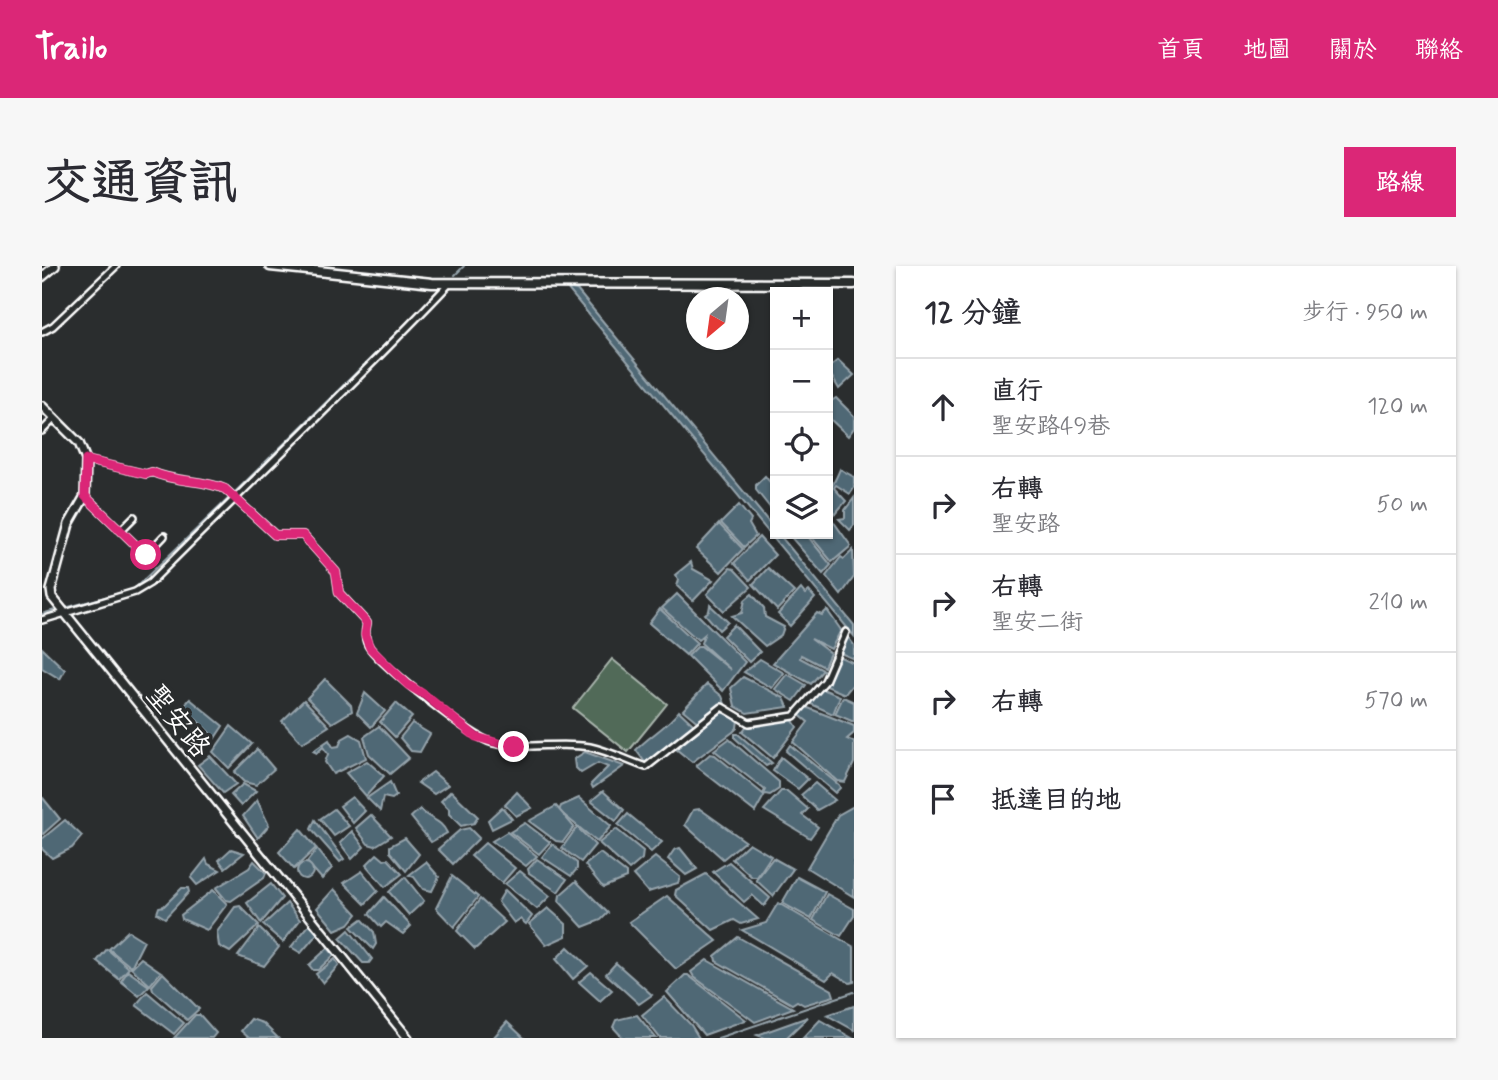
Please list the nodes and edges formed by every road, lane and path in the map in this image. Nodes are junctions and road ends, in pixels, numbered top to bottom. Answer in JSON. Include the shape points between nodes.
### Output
{"nodes":[{"id":1,"x":55,"y":266,"type":"edge"},
{"id":2,"x":116,"y":266,"type":"edge"},
{"id":3,"x":270,"y":266,"type":"edge"},
{"id":4,"x":42,"y":277,"type":"edge"},
{"id":5,"x":450,"y":283,"type":"junction"},
{"id":6,"x":854,"y":284,"type":"edge"},
{"id":7,"x":42,"y":332,"type":"edge"},
{"id":8,"x":42,"y":406,"type":"edge"},
{"id":9,"x":55,"y":418,"type":"junction"},
{"id":10,"x":42,"y":431,"type":"edge"},
{"id":11,"x":86,"y":460,"type":"junction"},
{"id":12,"x":85,"y":496,"type":"junction"},
{"id":13,"x":233,"y":496,"type":"junction"},
{"id":14,"x":134,"y":517,"type":"dead end"},
{"id":15,"x":121,"y":530,"type":"junction"},
{"id":16,"x":164,"y":536,"type":"dead end"},
{"id":17,"x":63,"y":614,"type":"junction"},
{"id":18,"x":42,"y":620,"type":"edge"},
{"id":19,"x":846,"y":632,"type":"dead end"},
{"id":20,"x":408,"y":1038,"type":"edge"}],
"edges":[{"from":1,"to":4,"type":"street"},
{"from":2,"to":7,"type":"street"},
{"from":3,"to":5,"type":"main road"},
{"from":5,"to":6,"type":"main road"},
{"from":5,"to":13,"type":"street","via":[[366,372]]},
{"from":8,"to":9,"type":"street"},
{"from":9,"to":10,"type":"street"},
{"from":9,"to":11,"type":"street","via":[[79,443]]},
{"from":11,"to":12,"type":"street","name":"聖安路"},
{"from":11,"to":13,"type":"street","via":[[215,485]]},
{"from":12,"to":15,"type":"street"},
{"from":12,"to":17,"type":"street","name":"聖安路","via":[[69,524],[51,590]]},
{"from":13,"to":17,"type":"street","via":[[150,583]]},
{"from":13,"to":19,"type":"street","via":[[275,535],[303,535],[336,572],[339,593],[367,623],[370,648],[408,685],[476,737],[493,743],[590,747],[646,767],[722,707],[749,723],[794,716],[825,681]]},
{"from":14,"to":15,"type":"street"},
{"from":15,"to":16,"type":"street","via":[[146,555]]},
{"from":17,"to":18,"type":"street"},
{"from":17,"to":20,"type":"street","name":"聖安路"}]}
